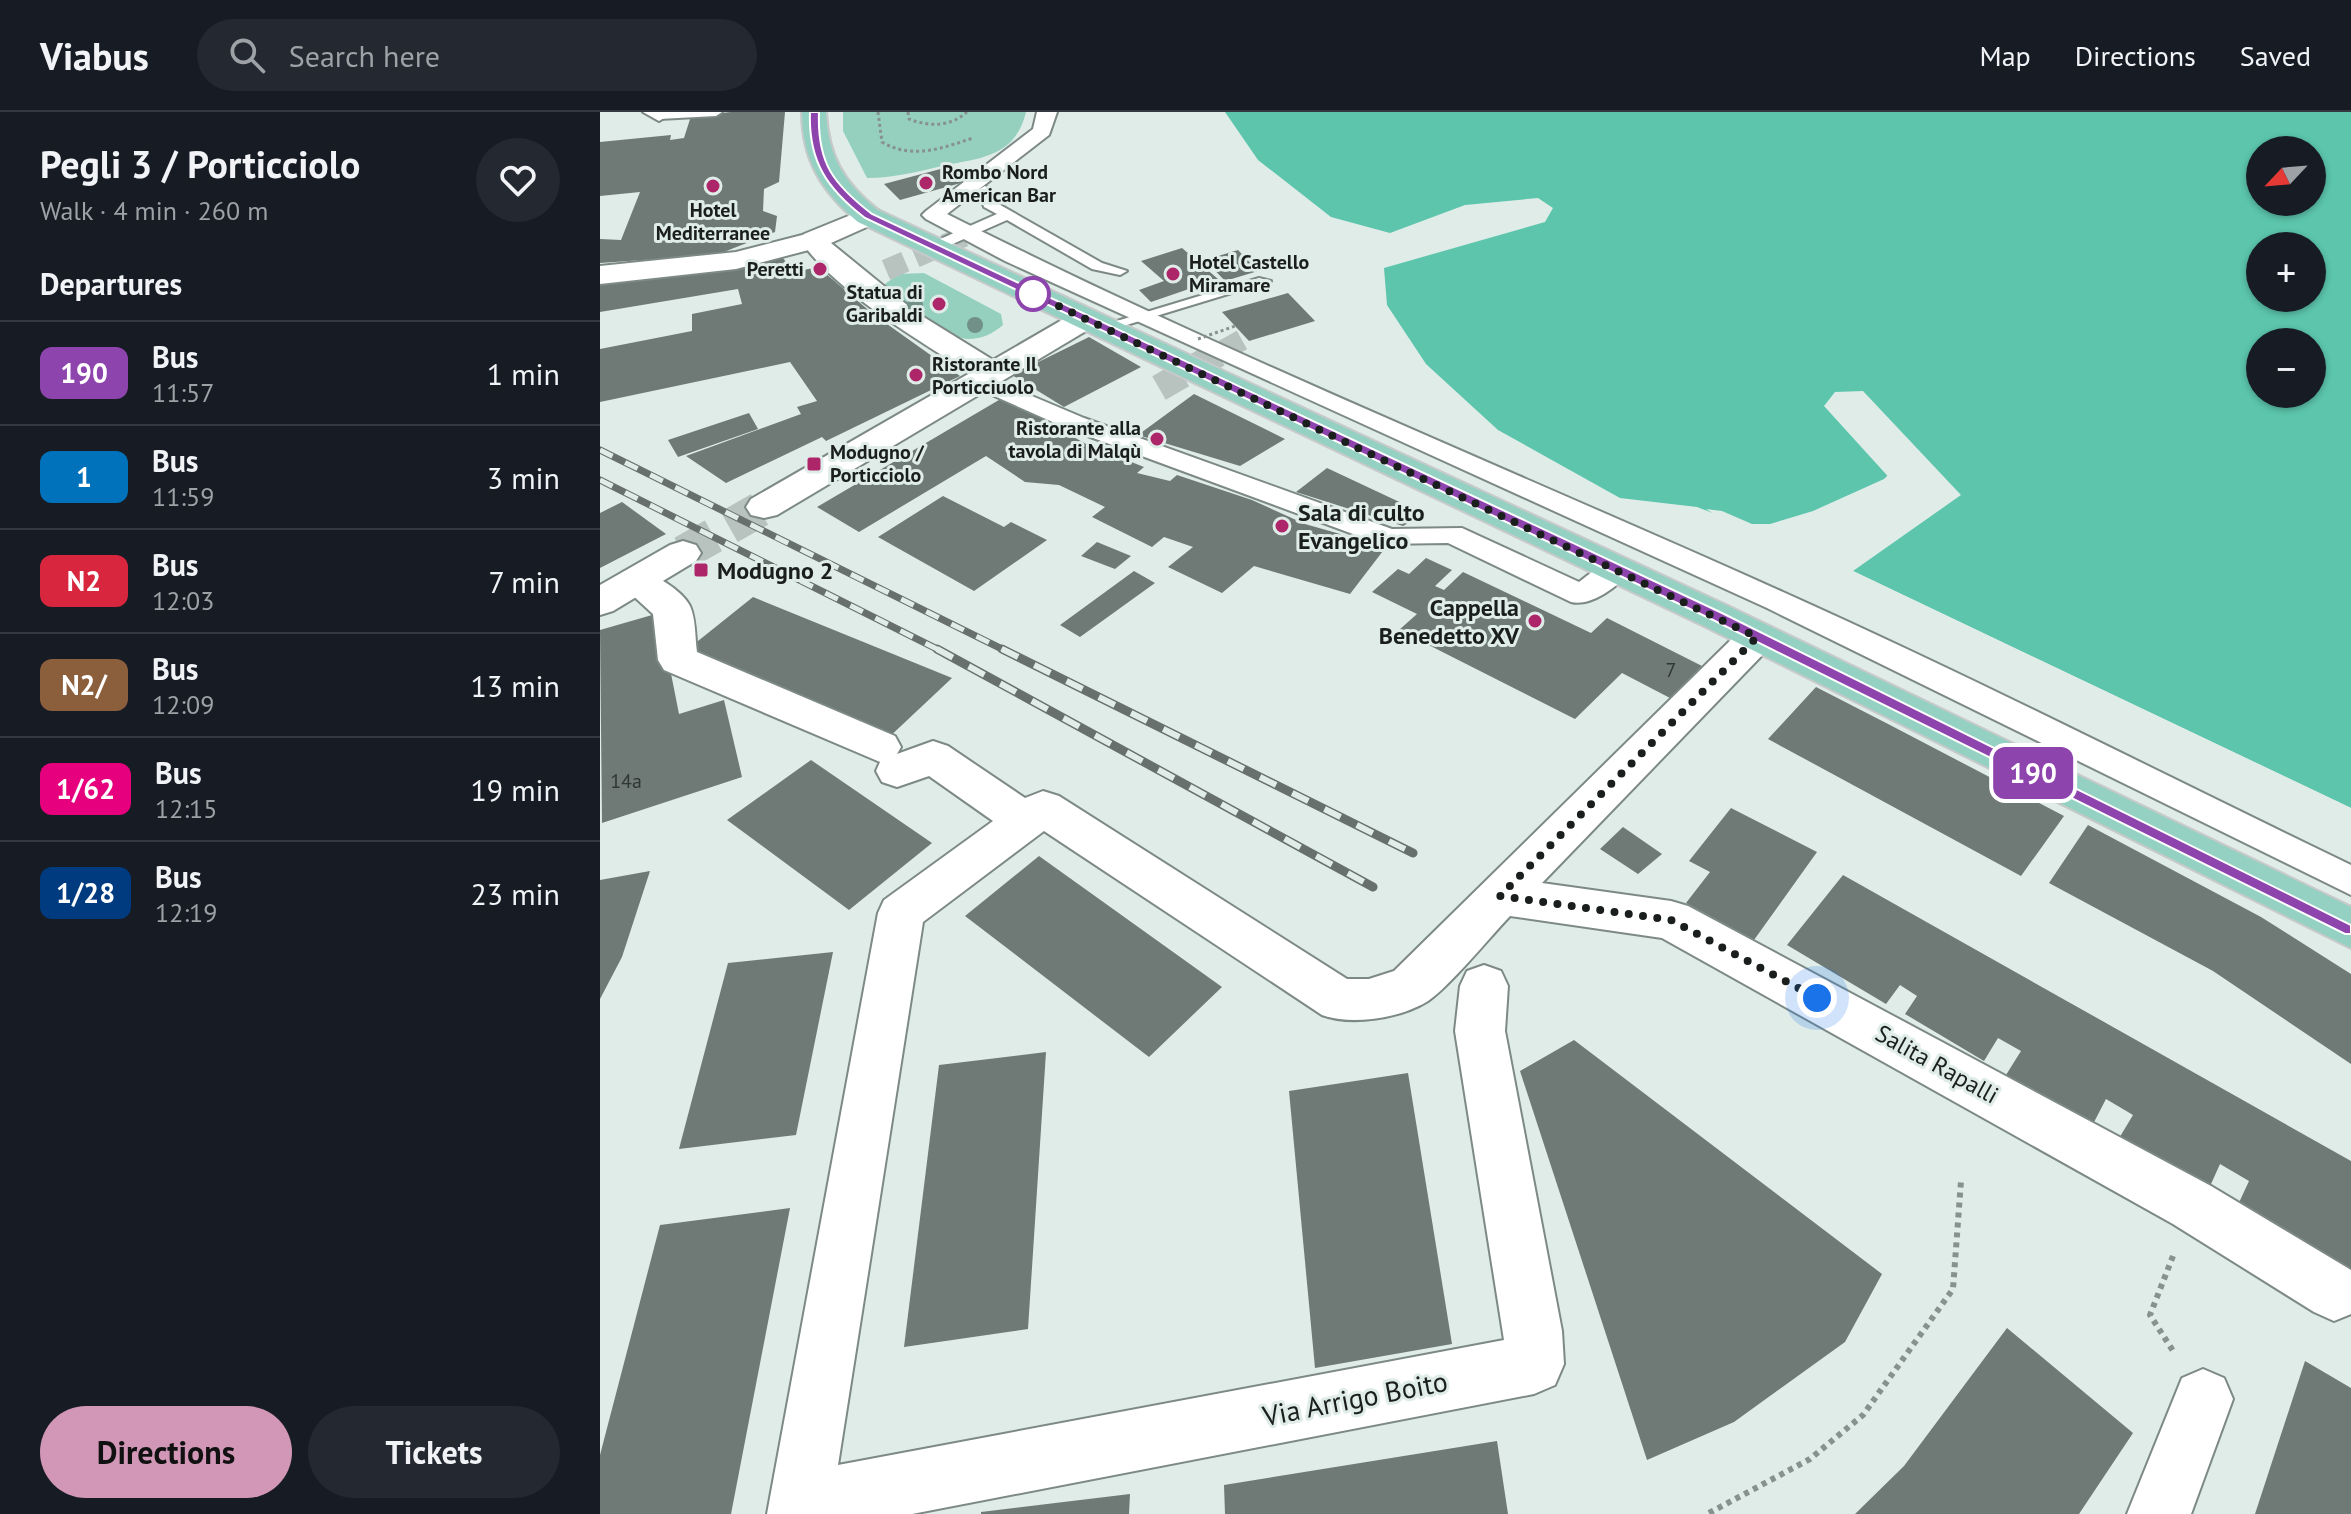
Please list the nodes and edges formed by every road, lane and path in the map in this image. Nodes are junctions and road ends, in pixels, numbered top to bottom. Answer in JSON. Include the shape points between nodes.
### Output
{"nodes":[{"id":1,"x":716,"y":112,"type":"edge"},
{"id":2,"x":814,"y":112,"type":"edge"},
{"id":3,"x":878,"y":112,"type":"edge"},
{"id":4,"x":908,"y":112,"type":"edge"},
{"id":5,"x":967,"y":112,"type":"edge"},
{"id":6,"x":1047,"y":112,"type":"edge"},
{"id":7,"x":656,"y":114,"type":"edge"},
{"id":8,"x":982,"y":135,"type":"dead end"},
{"id":9,"x":983,"y":184,"type":"junction"},
{"id":10,"x":1009,"y":214,"type":"junction"},
{"id":11,"x":868,"y":216,"type":"junction"},
{"id":12,"x":965,"y":233,"type":"junction"},
{"id":13,"x":814,"y":240,"type":"junction"},
{"id":14,"x":934,"y":247,"type":"junction"},
{"id":15,"x":1120,"y":271,"type":"dead end"},
{"id":16,"x":600,"y":275,"type":"edge"},
{"id":17,"x":1264,"y":281,"type":"dead end"},
{"id":18,"x":1145,"y":314,"type":"junction"},
{"id":19,"x":1095,"y":323,"type":"junction"},
{"id":20,"x":1235,"y":326,"type":"dead end"},
{"id":21,"x":1198,"y":339,"type":"junction"},
{"id":22,"x":997,"y":382,"type":"junction"},
{"id":23,"x":1486,"y":506,"type":"junction"},
{"id":24,"x":764,"y":507,"type":"tunnel mouth"},
{"id":25,"x":1452,"y":534,"type":"junction"},
{"id":26,"x":683,"y":553,"type":"tunnel mouth"},
{"id":27,"x":1617,"y":569,"type":"junction"},
{"id":28,"x":636,"y":581,"type":"junction"},
{"id":29,"x":600,"y":602,"type":"edge"},
{"id":30,"x":1757,"y":637,"type":"junction"},
{"id":31,"x":1026,"y":821,"type":"junction"},
{"id":32,"x":2351,"y":881,"type":"edge"},
{"id":33,"x":1500,"y":896,"type":"junction"},
{"id":34,"x":2351,"y":929,"type":"edge"},
{"id":35,"x":1484,"y":986,"type":"dead end"},
{"id":36,"x":1961,"y":1181,"type":"dead end"},
{"id":37,"x":2192,"y":1205,"type":"junction"},
{"id":38,"x":2343,"y":1291,"type":"edge"},
{"id":39,"x":2203,"y":1399,"type":"joint"},
{"id":40,"x":800,"y":1509,"type":"edge"},
{"id":41,"x":1709,"y":1513,"type":"edge"},
{"id":42,"x":2159,"y":1514,"type":"edge"}],
"edges":[{"from":1,"to":7,"type":"lane"},
{"from":2,"to":11,"type":"main road","via":[[821,166],[840,194]]},
{"from":3,"to":8,"type":"path","via":[[882,142],[893,151],[922,152]]},
{"from":4,"to":5,"type":"path","via":[[909,119],[923,125],[948,123]]},
{"from":6,"to":9,"type":"street","via":[[1042,131]]},
{"from":9,"to":10,"type":"lane","via":[[989,204]]},
{"from":9,"to":12,"type":"street","via":[[933,215]]},
{"from":10,"to":12,"type":"lane"},
{"from":10,"to":15,"type":"lane","via":[[1097,266]]},
{"from":11,"to":13,"type":"street"},
{"from":11,"to":14,"type":"main road"},
{"from":12,"to":14,"type":"lane"},
{"from":12,"to":18,"type":"street"},
{"from":13,"to":16,"type":"street","via":[[689,267]]},
{"from":13,"to":22,"type":"street","via":[[906,319]]},
{"from":14,"to":19,"type":"main road"},
{"from":17,"to":18,"type":"lane"},
{"from":18,"to":19,"type":"lane"},
{"from":18,"to":21,"type":"street"},
{"from":19,"to":22,"type":"street"},
{"from":19,"to":23,"type":"main road"},
{"from":20,"to":21,"type":"path","bridge":true},
{"from":21,"to":32,"type":"street","via":[[1777,601]]},
{"from":22,"to":24,"type":"street"},
{"from":22,"to":25,"type":"street","via":[[1075,423],[1390,538]]},
{"from":23,"to":25,"type":"street"},
{"from":23,"to":27,"type":"main road"},
{"from":25,"to":27,"type":"street","via":[[1581,595]]},
{"from":26,"to":28,"type":"street"},
{"from":27,"to":30,"type":"main road"},
{"from":28,"to":29,"type":"street"},
{"from":28,"to":31,"type":"street","via":[[672,609],[678,660],[889,759],[933,757]]},
{"from":30,"to":33,"type":"street"},
{"from":30,"to":34,"type":"main road"},
{"from":31,"to":33,"type":"street","via":[[1043,808],[1339,1000],[1369,1000],[1411,986]]},
{"from":31,"to":40,"type":"street","name":"Via Arrigo Boito","via":[[901,913]]},
{"from":33,"to":37,"type":"street","name":"Salita Rapalli","via":[[1671,920]]},
{"from":35,"to":40,"type":"street","name":"Via Arrigo Boito","via":[[1480,1031],[1533,1331],[1534,1364]]},
{"from":36,"to":41,"type":"path","via":[[1953,1289],[1863,1415],[1810,1459]]},
{"from":37,"to":38,"type":"street","name":"Salita Rapalli"},
{"from":37,"to":39,"type":"path","via":[[2150,1315]]},
{"from":39,"to":42,"type":"street"}]}
